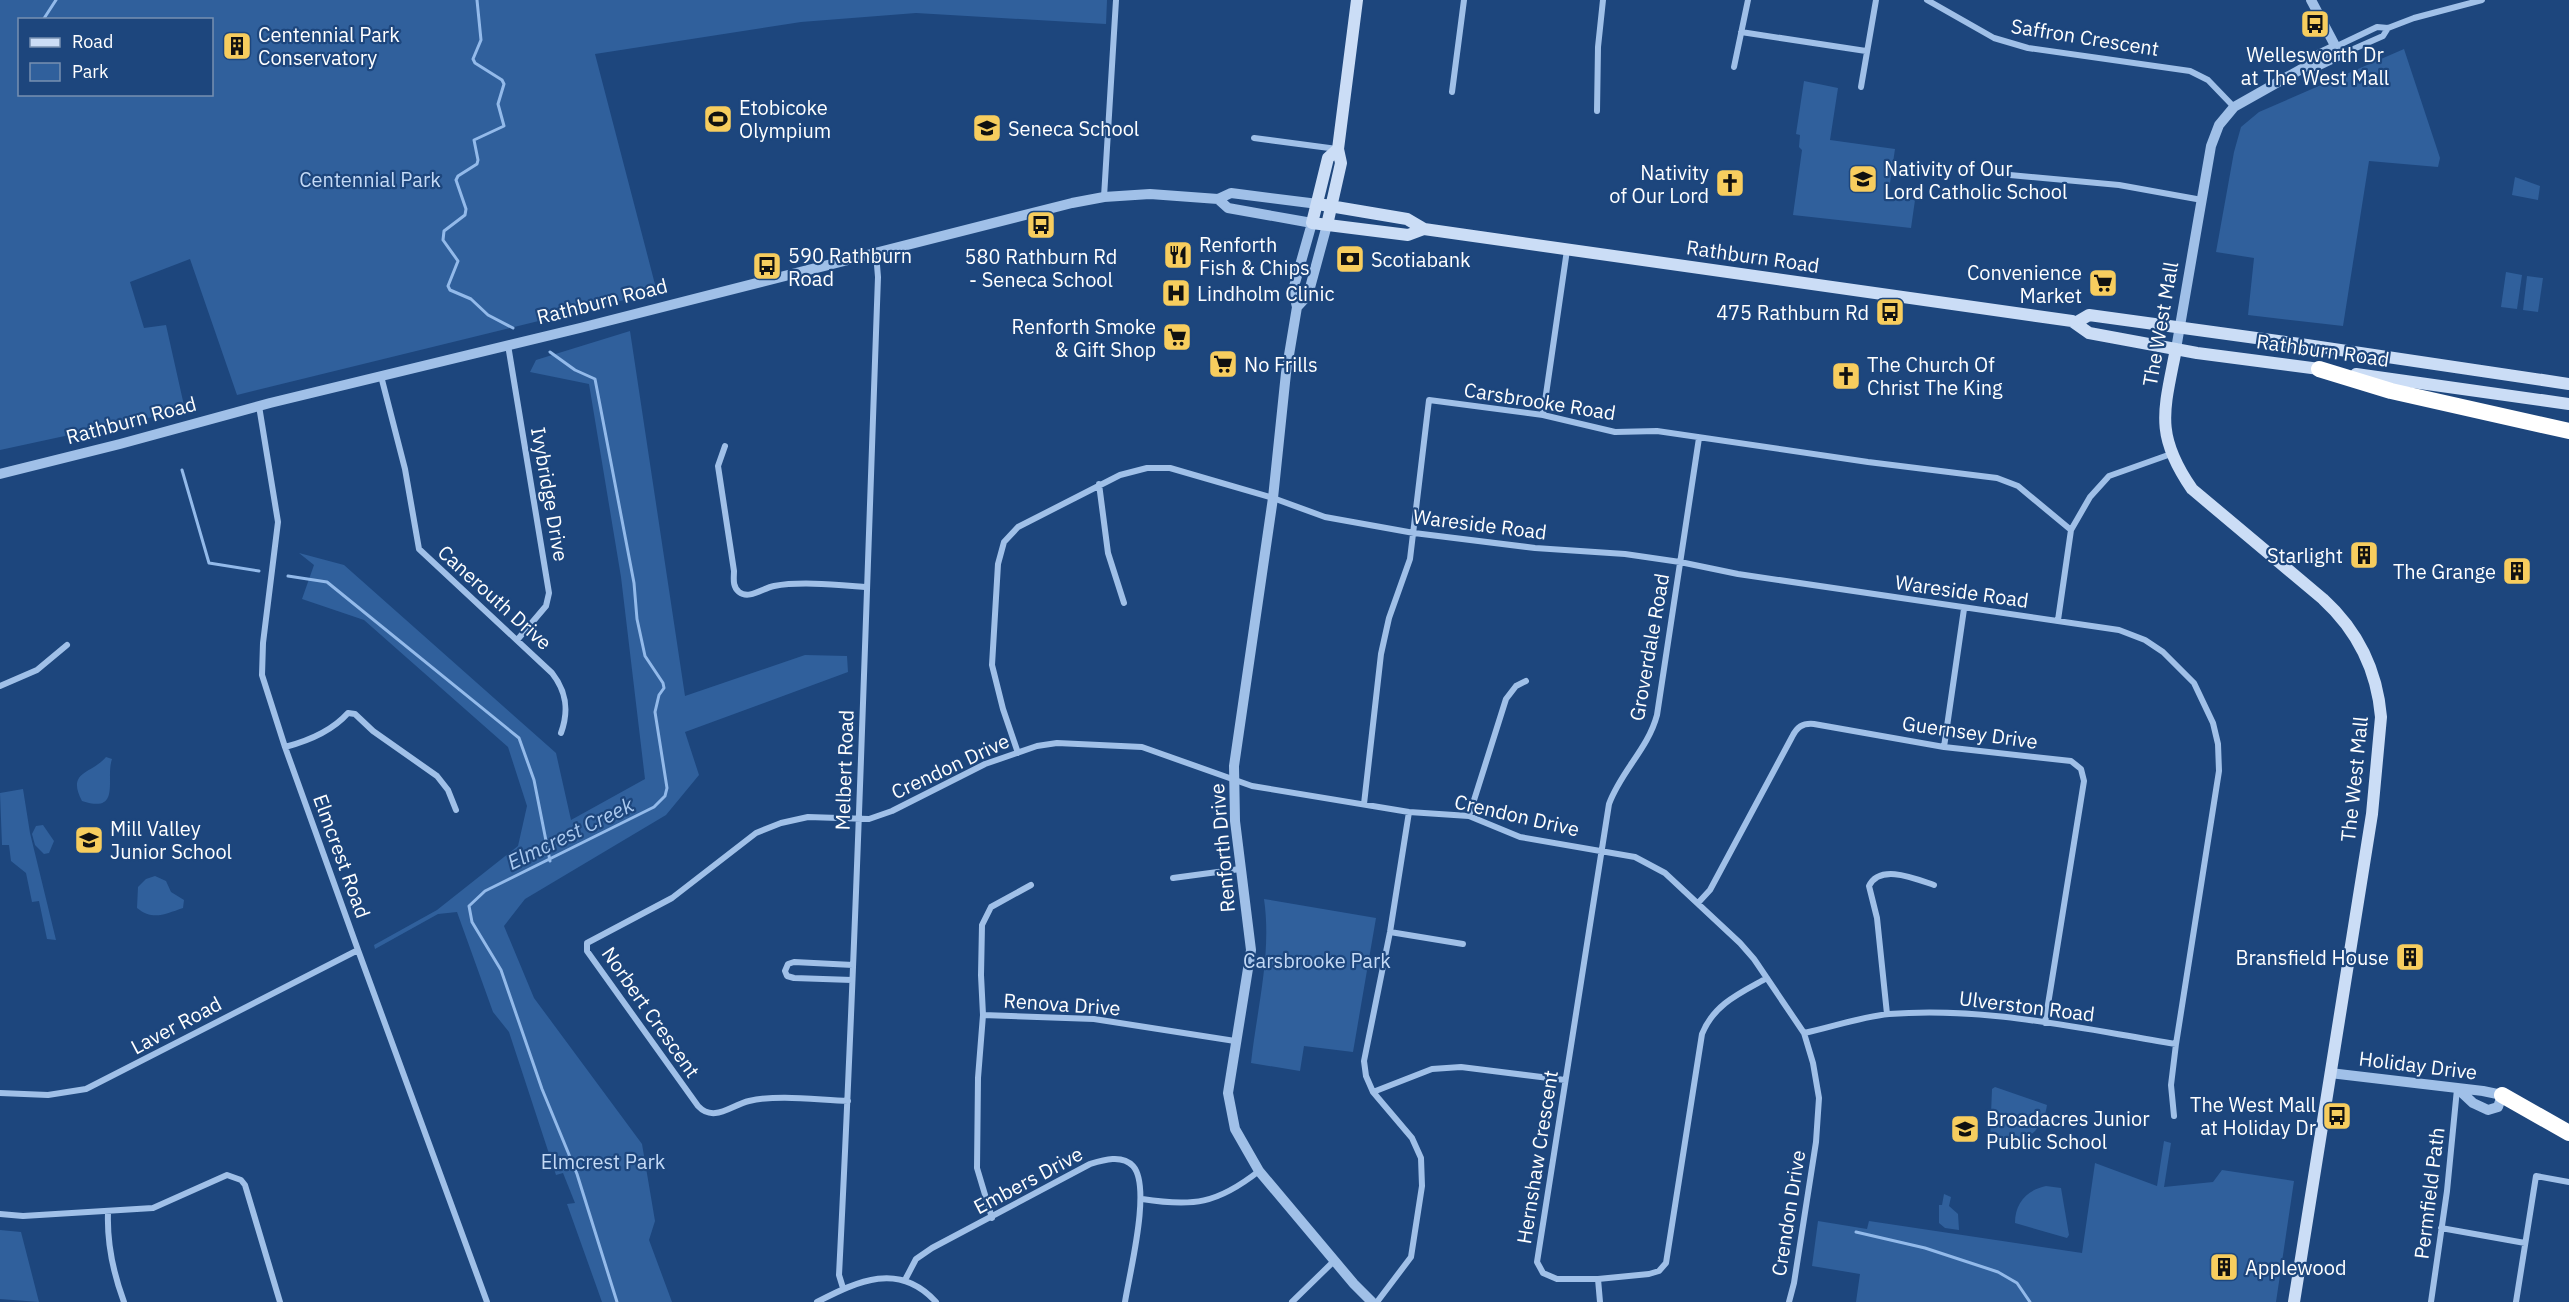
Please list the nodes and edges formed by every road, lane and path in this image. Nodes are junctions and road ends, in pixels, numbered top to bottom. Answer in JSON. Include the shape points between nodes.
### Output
{"nodes":[{"id":1,"x":1116,"y":0,"type":"edge"},
{"id":2,"x":1357,"y":0,"type":"edge"},
{"id":3,"x":1464,"y":0,"type":"edge"},
{"id":4,"x":1603,"y":0,"type":"edge"},
{"id":5,"x":1748,"y":0,"type":"edge"},
{"id":6,"x":1876,"y":0,"type":"edge"},
{"id":7,"x":1927,"y":0,"type":"edge"},
{"id":8,"x":2311,"y":0,"type":"edge"},
{"id":9,"x":2482,"y":0,"type":"edge"},
{"id":10,"x":2388,"y":28,"type":"junction"},
{"id":11,"x":1742,"y":32,"type":"junction"},
{"id":12,"x":1866,"y":51,"type":"junction"},
{"id":13,"x":2337,"y":51,"type":"junction"},
{"id":14,"x":1734,"y":67,"type":"dead end"},
{"id":15,"x":1861,"y":87,"type":"dead end"},
{"id":16,"x":1452,"y":92,"type":"dead end"},
{"id":17,"x":2234,"y":107,"type":"junction"},
{"id":18,"x":1597,"y":111,"type":"dead end"},
{"id":19,"x":1254,"y":138,"type":"dead end"},
{"id":20,"x":1338,"y":150,"type":"junction"},
{"id":21,"x":1999,"y":174,"type":"dead end"},
{"id":22,"x":1104,"y":197,"type":"junction"},
{"id":23,"x":1218,"y":199,"type":"junction"},
{"id":24,"x":2202,"y":200,"type":"junction"},
{"id":25,"x":1318,"y":204,"type":"junction"},
{"id":26,"x":1331,"y":207,"type":"junction"},
{"id":27,"x":1312,"y":223,"type":"junction"},
{"id":28,"x":1327,"y":225,"type":"junction"},
{"id":29,"x":1424,"y":229,"type":"junction"},
{"id":30,"x":1566,"y":250,"type":"junction"},
{"id":31,"x":876,"y":253,"type":"junction"},
{"id":32,"x":1297,"y":307,"type":"junction"},
{"id":33,"x":2077,"y":322,"type":"junction"},
{"id":34,"x":2179,"y":329,"type":"junction"},
{"id":35,"x":508,"y":344,"type":"junction"},
{"id":36,"x":2176,"y":349,"type":"junction"},
{"id":37,"x":2319,"y":369,"type":"junction"},
{"id":38,"x":381,"y":376,"type":"junction"},
{"id":39,"x":2569,"y":384,"type":"edge"},
{"id":40,"x":2569,"y":404,"type":"edge"},
{"id":41,"x":259,"y":406,"type":"junction"},
{"id":42,"x":1543,"y":415,"type":"junction"},
{"id":43,"x":2569,"y":431,"type":"edge"},
{"id":44,"x":1699,"y":438,"type":"junction"},
{"id":45,"x":725,"y":446,"type":"dead end"},
{"id":46,"x":2171,"y":454,"type":"junction"},
{"id":47,"x":0,"y":474,"type":"edge"},
{"id":48,"x":1099,"y":484,"type":"junction"},
{"id":49,"x":1274,"y":498,"type":"junction"},
{"id":50,"x":2071,"y":530,"type":"junction"},
{"id":51,"x":1414,"y":534,"type":"junction"},
{"id":52,"x":1680,"y":562,"type":"junction"},
{"id":53,"x":867,"y":586,"type":"junction"},
{"id":54,"x":1124,"y":603,"type":"dead end"},
{"id":55,"x":1964,"y":609,"type":"junction"},
{"id":56,"x":2058,"y":620,"type":"junction"},
{"id":57,"x":518,"y":639,"type":"junction"},
{"id":58,"x":67,"y":645,"type":"dead end"},
{"id":59,"x":1526,"y":681,"type":"dead end"},
{"id":60,"x":0,"y":686,"type":"edge"},
{"id":61,"x":561,"y":733,"type":"dead end"},
{"id":62,"x":285,"y":747,"type":"junction"},
{"id":63,"x":1944,"y":747,"type":"junction"},
{"id":64,"x":1018,"y":753,"type":"junction"},
{"id":65,"x":1234,"y":782,"type":"junction"},
{"id":66,"x":1364,"y":804,"type":"junction"},
{"id":67,"x":456,"y":810,"type":"dead end"},
{"id":68,"x":1409,"y":812,"type":"junction"},
{"id":69,"x":1470,"y":816,"type":"junction"},
{"id":70,"x":859,"y":819,"type":"junction"},
{"id":71,"x":1602,"y":850,"type":"junction"},
{"id":72,"x":1240,"y":869,"type":"junction"},
{"id":73,"x":1173,"y":878,"type":"dead end"},
{"id":74,"x":1032,"y":885,"type":"dead end"},
{"id":75,"x":1934,"y":885,"type":"dead end"},
{"id":76,"x":1698,"y":903,"type":"junction"},
{"id":77,"x":1390,"y":932,"type":"junction"},
{"id":78,"x":1463,"y":944,"type":"dead end"},
{"id":79,"x":358,"y":950,"type":"junction"},
{"id":80,"x":853,"y":965,"type":"junction"},
{"id":81,"x":1767,"y":978,"type":"junction"},
{"id":82,"x":852,"y":980,"type":"junction"},
{"id":83,"x":1887,"y":1014,"type":"junction"},
{"id":84,"x":983,"y":1015,"type":"junction"},
{"id":85,"x":2046,"y":1023,"type":"junction"},
{"id":86,"x":1804,"y":1033,"type":"junction"},
{"id":87,"x":1235,"y":1041,"type":"junction"},
{"id":88,"x":2176,"y":1044,"type":"junction"},
{"id":89,"x":2330,"y":1073,"type":"junction"},
{"id":90,"x":1565,"y":1080,"type":"junction"},
{"id":91,"x":2457,"y":1088,"type":"junction"},
{"id":92,"x":1373,"y":1092,"type":"junction"},
{"id":93,"x":0,"y":1093,"type":"edge"},
{"id":94,"x":2502,"y":1095,"type":"junction"},
{"id":95,"x":848,"y":1101,"type":"junction"},
{"id":96,"x":2174,"y":1116,"type":"dead end"},
{"id":97,"x":2569,"y":1133,"type":"edge"},
{"id":98,"x":1259,"y":1171,"type":"junction"},
{"id":99,"x":2569,"y":1182,"type":"edge"},
{"id":100,"x":1142,"y":1199,"type":"junction"},
{"id":101,"x":108,"y":1213,"type":"junction"},
{"id":102,"x":0,"y":1214,"type":"edge"},
{"id":103,"x":992,"y":1218,"type":"junction"},
{"id":104,"x":2441,"y":1228,"type":"junction"},
{"id":105,"x":2525,"y":1243,"type":"junction"},
{"id":106,"x":1334,"y":1261,"type":"junction"},
{"id":107,"x":1598,"y":1279,"type":"junction"},
{"id":108,"x":905,"y":1280,"type":"junction"},
{"id":109,"x":843,"y":1288,"type":"junction"},
{"id":110,"x":124,"y":1302,"type":"edge"},
{"id":111,"x":280,"y":1302,"type":"edge"},
{"id":112,"x":487,"y":1302,"type":"edge"},
{"id":113,"x":817,"y":1302,"type":"edge"},
{"id":114,"x":936,"y":1302,"type":"edge"},
{"id":115,"x":1125,"y":1302,"type":"edge"},
{"id":116,"x":1292,"y":1302,"type":"edge"},
{"id":117,"x":1372,"y":1302,"type":"edge"},
{"id":118,"x":1377,"y":1302,"type":"edge"},
{"id":119,"x":1600,"y":1302,"type":"edge"},
{"id":120,"x":1789,"y":1302,"type":"edge"},
{"id":121,"x":2294,"y":1302,"type":"edge"},
{"id":122,"x":2431,"y":1302,"type":"edge"},
{"id":123,"x":2516,"y":1302,"type":"edge"}],
"edges":[{"from":1,"to":22,"type":"street"},
{"from":2,"to":20,"type":"main road","name":"Renforth Drive"},
{"from":3,"to":16,"type":"street"},
{"from":4,"to":18,"type":"street"},
{"from":5,"to":11,"type":"street"},
{"from":6,"to":12,"type":"street"},
{"from":7,"to":17,"type":"street","name":"Saffron Crescent","via":[[1994,38],[2028,48],[2190,71],[2208,80]]},
{"from":8,"to":13,"type":"street"},
{"from":9,"to":10,"type":"street","name":"The West Mall"},
{"from":10,"to":13,"type":"street","name":"The West Mall","via":[[2378,27]]},
{"from":10,"to":13,"type":"street","name":"The West Mall","via":[[2383,36]]},
{"from":11,"to":12,"type":"street"},
{"from":11,"to":14,"type":"street"},
{"from":12,"to":15,"type":"street"},
{"from":13,"to":17,"type":"street","name":"The West Mall","via":[[2319,65],[2305,67]]},
{"from":17,"to":24,"type":"street","name":"The West Mall","via":[[2214,135]]},
{"from":19,"to":20,"type":"street"},
{"from":20,"to":25,"type":"main road","name":"Renforth Drive","via":[[1328,158]]},
{"from":20,"to":26,"type":"main road","name":"Renforth Drive","via":[[1341,163]]},
{"from":21,"to":24,"type":"street","via":[[2119,185]]},
{"from":22,"to":23,"type":"street","name":"Rathburn Road","via":[[1150,194]]},
{"from":22,"to":31,"type":"street","name":"Rathburn Road"},
{"from":23,"to":25,"type":"street","name":"Rathburn Road","via":[[1231,193]]},
{"from":23,"to":27,"type":"street","name":"Rathburn Road","via":[[1228,208]]},
{"from":24,"to":34,"type":"street","name":"The West Mall"},
{"from":25,"to":26,"type":"main road","name":"Rathburn Road"},
{"from":25,"to":27,"type":"main road","name":"Renforth Drive"},
{"from":26,"to":28,"type":"main road","name":"Renforth Drive"},
{"from":26,"to":29,"type":"main road","name":"Rathburn Road","via":[[1407,219]]},
{"from":27,"to":28,"type":"main road","name":"Rathburn Road"},
{"from":27,"to":32,"type":"street","name":"Renforth Drive","via":[[1293,290]]},
{"from":28,"to":29,"type":"main road","name":"Rathburn Road","via":[[1408,235]]},
{"from":28,"to":32,"type":"street","name":"Renforth Drive","via":[[1308,295]]},
{"from":29,"to":30,"type":"main road","name":"Rathburn Road"},
{"from":30,"to":33,"type":"main road","name":"Rathburn Road"},
{"from":30,"to":42,"type":"street"},
{"from":31,"to":35,"type":"street","name":"Rathburn Road"},
{"from":31,"to":53,"type":"street","name":"Melbert Road"},
{"from":32,"to":49,"type":"street","name":"Renforth Drive"},
{"from":33,"to":34,"type":"main road","name":"Rathburn Road","via":[[2090,315]]},
{"from":33,"to":36,"type":"main road","name":"Rathburn Road","via":[[2089,333]]},
{"from":34,"to":36,"type":"street","name":"The West Mall"},
{"from":34,"to":39,"type":"main road","name":"Rathburn Road"},
{"from":35,"to":38,"type":"street","name":"Rathburn Road"},
{"from":35,"to":57,"type":"street","name":"Ivybridge Drive","via":[[549,593],[546,606]]},
{"from":36,"to":37,"type":"main road","name":"Rathburn Road"},
{"from":36,"to":46,"type":"main road","name":"The West Mall","via":[[2164,412]]},
{"from":37,"to":40,"type":"main road","name":"Rathburn Road"},
{"from":37,"to":43,"type":"highway","via":[[2391,391]]},
{"from":38,"to":41,"type":"street","name":"Rathburn Road"},
{"from":38,"to":57,"type":"street","name":"Canerouth Drive","via":[[405,469],[419,549]]},
{"from":41,"to":47,"type":"street","name":"Rathburn Road"},
{"from":41,"to":62,"type":"street","name":"Elmcrest Road","via":[[278,522],[262,675]]},
{"from":42,"to":44,"type":"street","name":"Carsbrooke Road","via":[[1615,432],[1657,431]]},
{"from":42,"to":51,"type":"street","name":"Carsbrooke Road","via":[[1429,400]]},
{"from":44,"to":50,"type":"street","name":"Carsbrooke Road","via":[[1997,478],[2018,486]]},
{"from":44,"to":52,"type":"street","name":"Groverdale Road"},
{"from":45,"to":53,"type":"street","via":[[718,466],[734,585],[740,593],[805,584]]},
{"from":46,"to":50,"type":"street","via":[[2109,476],[2090,497]]},
{"from":46,"to":89,"type":"main road","name":"The West Mall","via":[[2192,489],[2342,618],[2363,650],[2378,691],[2381,717],[2372,814]]},
{"from":48,"to":49,"type":"street","name":"Wareside Road","via":[[1147,468],[1170,468]]},
{"from":48,"to":54,"type":"street","via":[[1108,553]]},
{"from":48,"to":64,"type":"street","name":"Wareside Road","via":[[1018,528],[1004,542],[998,564],[992,665]]},
{"from":49,"to":51,"type":"street","name":"Wareside Road","via":[[1325,517]]},
{"from":49,"to":65,"type":"street","name":"Renforth Drive"},
{"from":50,"to":56,"type":"street"},
{"from":51,"to":52,"type":"street","name":"Wareside Road"},
{"from":51,"to":66,"type":"street","name":"Carsbrooke Road","via":[[1408,568],[1384,634]]},
{"from":52,"to":55,"type":"street","name":"Wareside Road"},
{"from":52,"to":71,"type":"street","name":"Groverdale Road","via":[[1657,715],[1647,742],[1613,794]]},
{"from":53,"to":70,"type":"street","name":"Melbert Road"},
{"from":55,"to":56,"type":"street","name":"Wareside Road"},
{"from":55,"to":63,"type":"street"},
{"from":56,"to":88,"type":"street","name":"Wareside Road","via":[[2119,630],[2154,645],[2187,675],[2213,723],[2219,771]]},
{"from":57,"to":61,"type":"street","name":"Canerouth Drive","via":[[552,673],[564,692],[566,713]]},
{"from":58,"to":60,"type":"street","via":[[37,670]]},
{"from":59,"to":69,"type":"street","via":[[1506,699]]},
{"from":62,"to":67,"type":"street","via":[[336,726],[348,713],[355,714],[437,776]]},
{"from":62,"to":79,"type":"street","name":"Elmcrest Road"},
{"from":63,"to":76,"type":"street","name":"Guernsey Drive","via":[[1801,725],[1710,890]]},
{"from":63,"to":85,"type":"street","name":"Guernsey Drive","via":[[2071,762],[2083,773]]},
{"from":64,"to":65,"type":"street","name":"Crendon Drive","via":[[1057,743],[1142,747]]},
{"from":64,"to":70,"type":"street","name":"Crendon Drive","via":[[985,764],[892,811]]},
{"from":65,"to":66,"type":"street","name":"Crendon Drive"},
{"from":65,"to":72,"type":"street","name":"Renforth Drive"},
{"from":66,"to":68,"type":"street","name":"Crendon Drive"},
{"from":68,"to":69,"type":"street","name":"Crendon Drive"},
{"from":68,"to":77,"type":"street"},
{"from":69,"to":71,"type":"street","name":"Crendon Drive","via":[[1520,837]]},
{"from":70,"to":80,"type":"street","name":"Melbert Road"},
{"from":70,"to":95,"type":"street","name":"Norbert Crescent","via":[[808,817],[756,833],[672,898],[590,940],[586,947],[706,1113],[771,1098]]},
{"from":71,"to":76,"type":"street","name":"Crendon Drive","via":[[1635,857],[1656,867]]},
{"from":71,"to":90,"type":"street","name":"Hernshaw Crescent"},
{"from":72,"to":73,"type":"street"},
{"from":72,"to":87,"type":"street","name":"Renforth Drive","via":[[1251,950]]},
{"from":74,"to":84,"type":"street","via":[[991,908],[984,917]]},
{"from":75,"to":83,"type":"street","via":[[1884,874],[1869,886],[1877,918]]},
{"from":76,"to":81,"type":"street","name":"Crendon Drive","via":[[1740,943]]},
{"from":77,"to":78,"type":"street"},
{"from":77,"to":92,"type":"street","via":[[1364,1061]]},
{"from":79,"to":93,"type":"street","name":"Laver Road","via":[[86,1089],[48,1095]]},
{"from":79,"to":112,"type":"street","name":"Elmcrest Road"},
{"from":80,"to":82,"type":"street","name":"Melbert Road"},
{"from":80,"to":82,"type":"street","via":[[794,962],[785,971],[794,978]]},
{"from":81,"to":86,"type":"street","name":"Crendon Drive"},
{"from":81,"to":107,"type":"street","name":"Hernshaw Crescent","via":[[1721,1005],[1702,1034],[1666,1263],[1649,1274]]},
{"from":82,"to":95,"type":"street","name":"Melbert Road"},
{"from":83,"to":85,"type":"street","name":"Ulverston Road","via":[[1954,1012]]},
{"from":83,"to":86,"type":"street","name":"Ulverston Road"},
{"from":84,"to":87,"type":"street","name":"Renova Drive","via":[[1094,1019]]},
{"from":84,"to":103,"type":"street","name":"Renova Drive","via":[[977,1168]]},
{"from":85,"to":88,"type":"street","name":"Ulverston Road"},
{"from":86,"to":120,"type":"street","name":"Crendon Drive","via":[[1819,1098],[1816,1142]]},
{"from":87,"to":98,"type":"street","name":"Renforth Drive","via":[[1229,1105],[1235,1129]]},
{"from":88,"to":96,"type":"street","name":"Wareside Road","via":[[2171,1085]]},
{"from":89,"to":91,"type":"street","name":"Holiday Drive"},
{"from":89,"to":121,"type":"main road","name":"The West Mall"},
{"from":90,"to":92,"type":"street","via":[[1461,1067],[1432,1070]]},
{"from":90,"to":107,"type":"street","name":"Hernshaw Crescent","via":[[1537,1262],[1543,1273],[1557,1279]]},
{"from":91,"to":94,"type":"street","name":"Holiday Drive"},
{"from":91,"to":94,"type":"street","via":[[2488,1110],[2498,1107]]},
{"from":91,"to":104,"type":"street","name":"Permfield Path"},
{"from":92,"to":118,"type":"street","via":[[1419,1150],[1422,1186],[1411,1257]]},
{"from":94,"to":97,"type":"highway"},
{"from":95,"to":109,"type":"street","name":"Melbert Road","via":[[840,1275]]},
{"from":98,"to":100,"type":"street","via":[[1213,1199],[1173,1204]]},
{"from":98,"to":106,"type":"street","name":"Renforth Drive"},
{"from":99,"to":105,"type":"street","via":[[2536,1176]]},
{"from":100,"to":103,"type":"street","name":"Embers Drive","via":[[1133,1166],[1111,1158],[1090,1164]]},
{"from":100,"to":115,"type":"street"},
{"from":101,"to":102,"type":"street"},
{"from":101,"to":110,"type":"street","via":[[118,1286]]},
{"from":101,"to":111,"type":"street","via":[[153,1208],[221,1176],[241,1180]]},
{"from":103,"to":108,"type":"street","name":"Embers Drive","via":[[920,1255]]},
{"from":104,"to":105,"type":"street"},
{"from":104,"to":122,"type":"street","name":"Permfield Path"},
{"from":105,"to":123,"type":"street"},
{"from":106,"to":116,"type":"street"},
{"from":106,"to":117,"type":"street","name":"Renforth Drive"},
{"from":107,"to":119,"type":"street"},
{"from":108,"to":109,"type":"street","via":[[876,1278]]},
{"from":108,"to":114,"type":"street"},
{"from":109,"to":113,"type":"street"}]}
